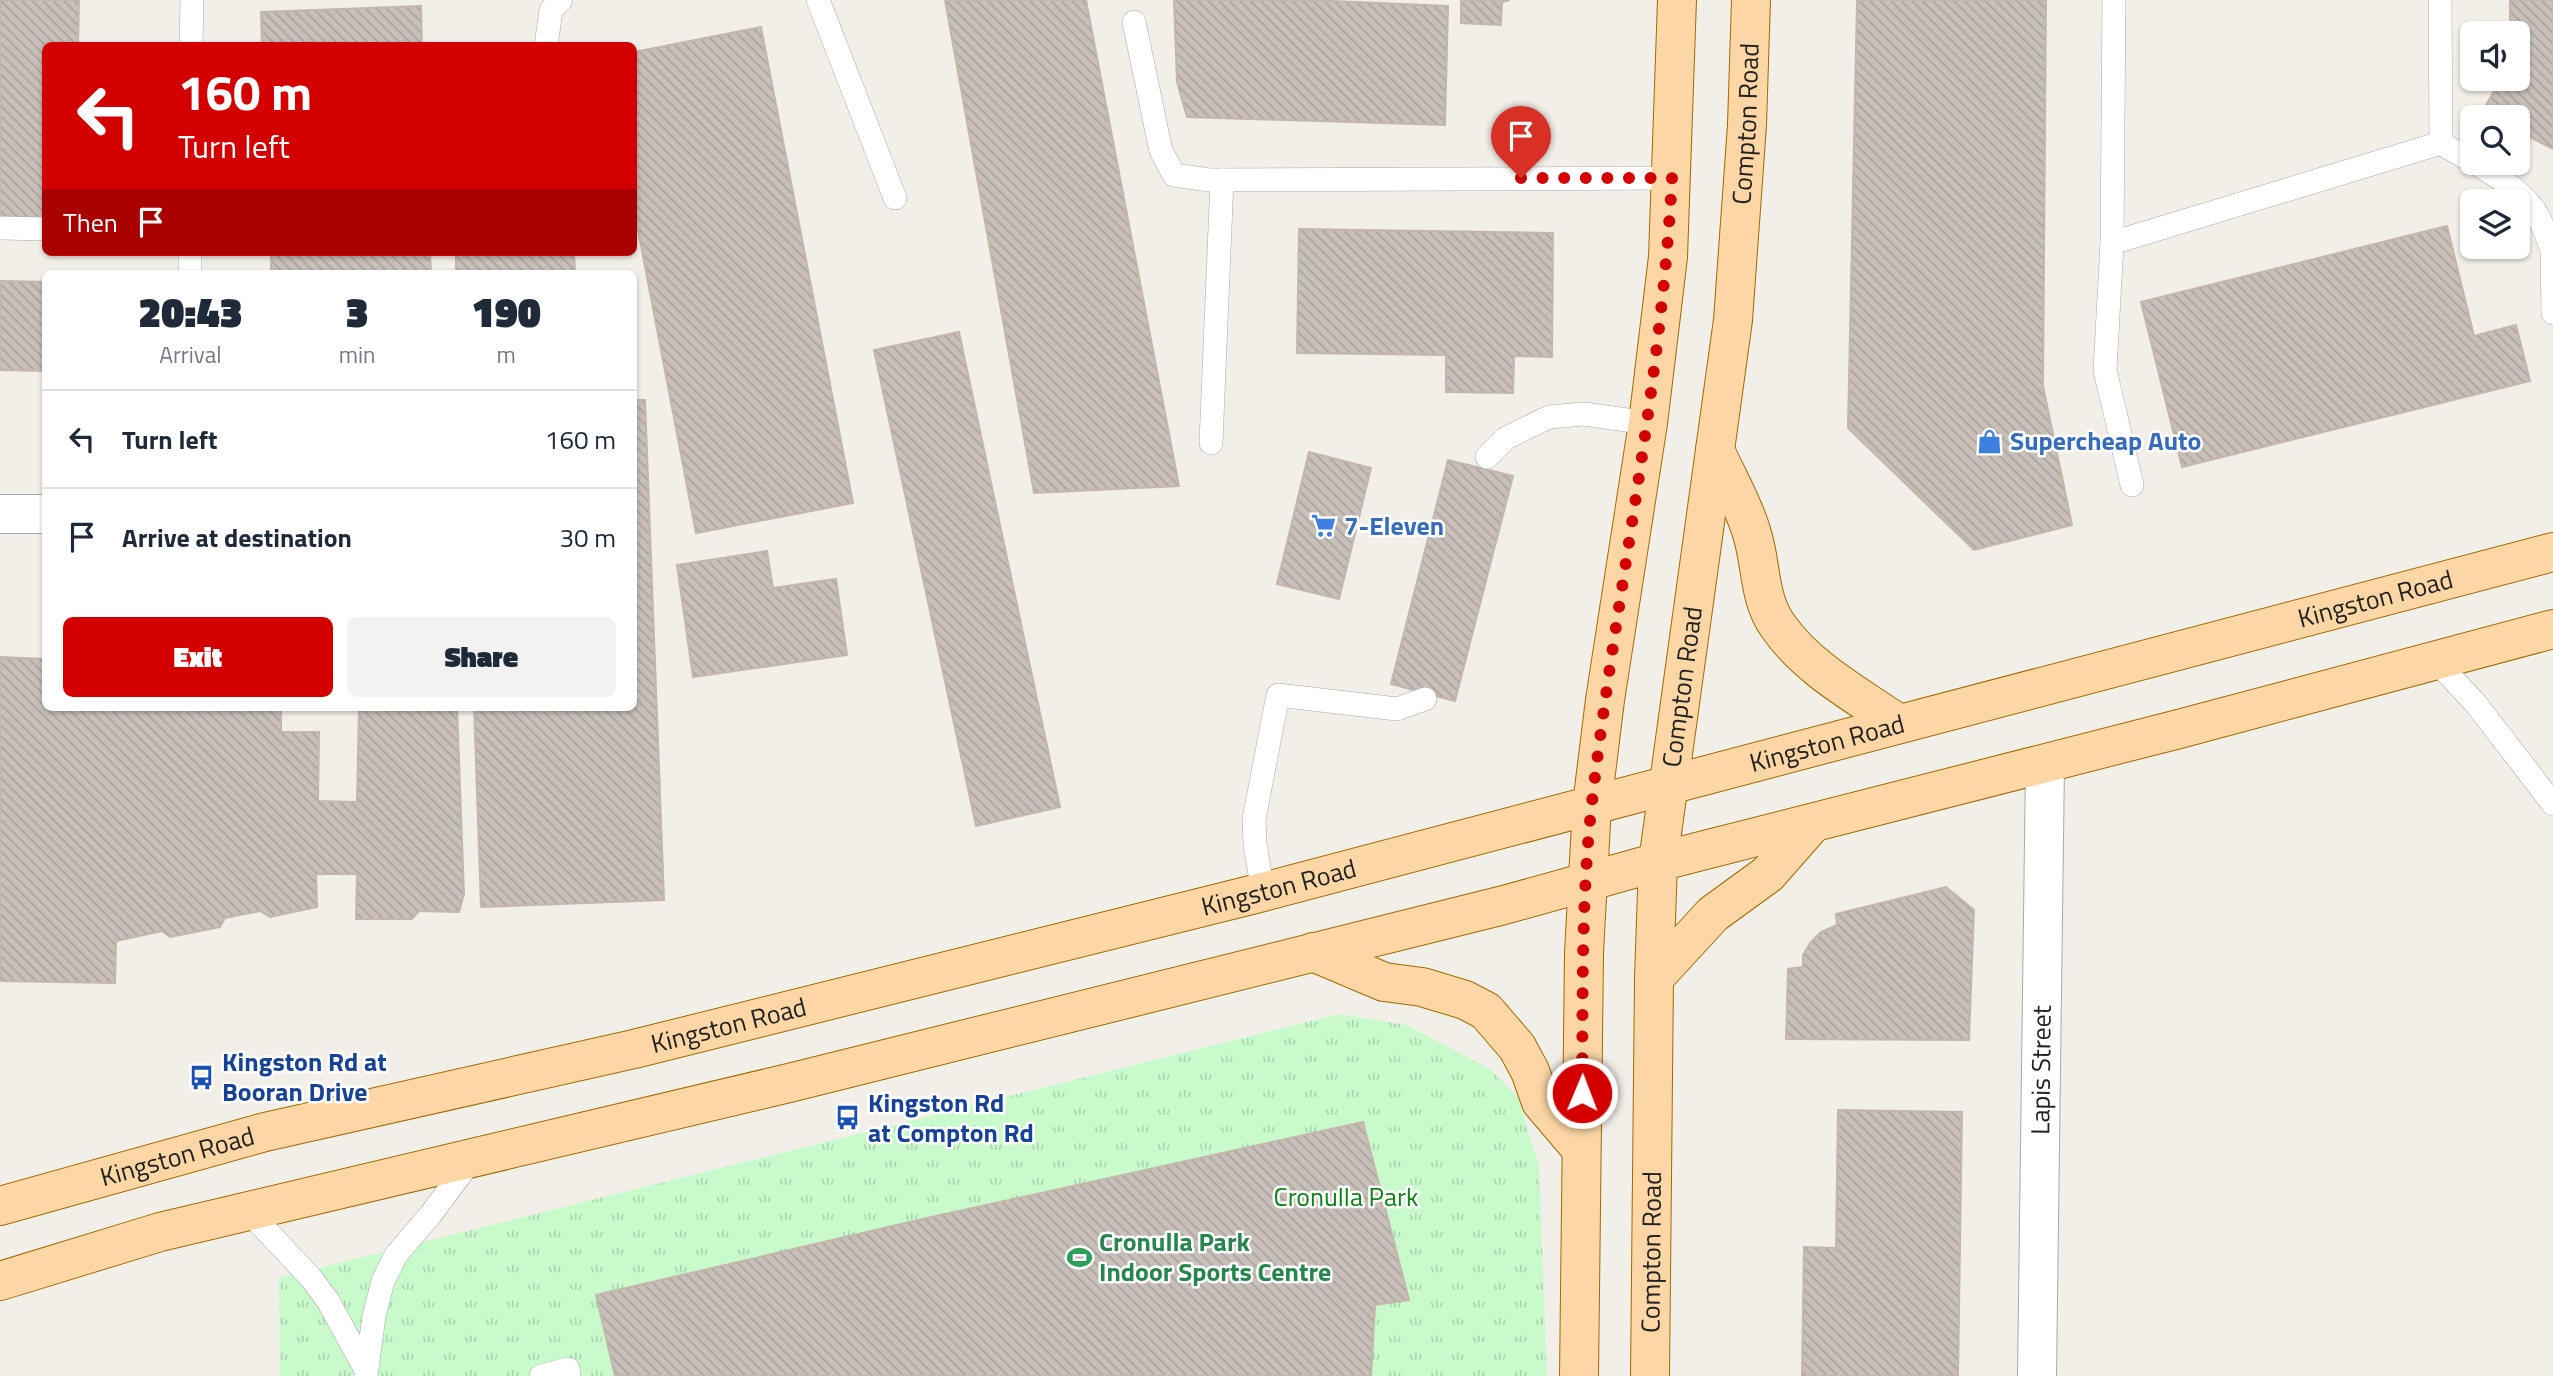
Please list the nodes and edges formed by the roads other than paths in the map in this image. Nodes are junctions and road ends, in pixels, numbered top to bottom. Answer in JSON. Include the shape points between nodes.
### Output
{"nodes":[{"id":1,"x":192,"y":0,"type":"edge"},
{"id":2,"x":561,"y":0,"type":"edge"},
{"id":3,"x":818,"y":0,"type":"edge"},
{"id":4,"x":1677,"y":0,"type":"edge"},
{"id":5,"x":1751,"y":0,"type":"edge"},
{"id":6,"x":2114,"y":0,"type":"edge"},
{"id":7,"x":2440,"y":0,"type":"edge"},
{"id":8,"x":1134,"y":22,"type":"dead end"},
{"id":9,"x":191,"y":42,"type":"edge"},
{"id":10,"x":547,"y":42,"type":"edge"},
{"id":11,"x":2441,"y":144,"type":"junction"},
{"id":12,"x":1672,"y":178,"type":"junction"},
{"id":13,"x":1222,"y":180,"type":"junction"},
{"id":14,"x":895,"y":198,"type":"dead end"},
{"id":15,"x":0,"y":228,"type":"edge"},
{"id":16,"x":42,"y":229,"type":"edge"},
{"id":17,"x":2112,"y":243,"type":"junction"},
{"id":18,"x":2553,"y":251,"type":"edge"},
{"id":19,"x":2553,"y":313,"type":"edge"},
{"id":20,"x":1648,"y":423,"type":"junction"},
{"id":21,"x":1211,"y":443,"type":"dead end"},
{"id":22,"x":1715,"y":450,"type":"junction"},
{"id":23,"x":1487,"y":457,"type":"dead end"},
{"id":24,"x":2132,"y":485,"type":"dead end"},
{"id":25,"x":0,"y":514,"type":"edge"},
{"id":26,"x":42,"y":514,"type":"edge"},
{"id":27,"x":2553,"y":552,"type":"edge"},
{"id":28,"x":2553,"y":629,"type":"edge"},
{"id":29,"x":2436,"y":661,"type":"junction"},
{"id":30,"x":1424,"y":699,"type":"dead end"},
{"id":31,"x":1899,"y":724,"type":"junction"},
{"id":32,"x":2045,"y":764,"type":"junction"},
{"id":33,"x":1668,"y":786,"type":"junction"},
{"id":34,"x":2553,"y":804,"type":"edge"},
{"id":35,"x":1592,"y":805,"type":"junction"},
{"id":36,"x":1812,"y":824,"type":"junction"},
{"id":37,"x":1658,"y":862,"type":"junction"},
{"id":38,"x":1587,"y":881,"type":"junction"},
{"id":39,"x":1263,"y":892,"type":"junction"},
{"id":40,"x":1313,"y":952,"type":"junction"},
{"id":41,"x":1654,"y":978,"type":"junction"},
{"id":42,"x":1581,"y":1149,"type":"junction"},
{"id":43,"x":473,"y":1157,"type":"junction"},
{"id":44,"x":0,"y":1206,"type":"edge"},
{"id":45,"x":247,"y":1210,"type":"junction"},
{"id":46,"x":0,"y":1281,"type":"edge"},
{"id":47,"x":366,"y":1373,"type":"edge"},
{"id":48,"x":541,"y":1376,"type":"edge"},
{"id":49,"x":569,"y":1376,"type":"edge"},
{"id":50,"x":1579,"y":1376,"type":"edge"},
{"id":51,"x":1650,"y":1376,"type":"edge"},
{"id":52,"x":2037,"y":1376,"type":"edge"}],
"edges":[{"from":1,"to":9,"type":"lane"},
{"from":2,"to":10,"type":"lane","via":[[551,10]]},
{"from":3,"to":14,"type":"lane"},
{"from":4,"to":12,"type":"main road"},
{"from":5,"to":22,"type":"main road","name":"Compton Road","via":[[1739,247]]},
{"from":6,"to":17,"type":"lane"},
{"from":7,"to":11,"type":"lane"},
{"from":8,"to":13,"type":"lane","via":[[1161,151],[1174,175]]},
{"from":11,"to":17,"type":"lane"},
{"from":11,"to":18,"type":"lane","via":[[2524,198],[2537,214]]},
{"from":12,"to":13,"type":"lane"},
{"from":12,"to":20,"type":"main road","via":[[1668,257]]},
{"from":13,"to":21,"type":"lane"},
{"from":15,"to":16,"type":"lane"},
{"from":17,"to":24,"type":"lane","via":[[2105,370]]},
{"from":18,"to":19,"type":"lane"},
{"from":20,"to":23,"type":"lane","via":[[1584,414],[1549,417],[1506,438]]},
{"from":20,"to":35,"type":"main road"},
{"from":22,"to":31,"type":"main road","via":[[1752,534],[1761,588],[1777,625],[1812,664]]},
{"from":22,"to":33,"type":"main road","name":"Compton Road"},
{"from":25,"to":26,"type":"street"},
{"from":27,"to":31,"type":"main road","name":"Kingston Road"},
{"from":28,"to":29,"type":"main road"},
{"from":29,"to":32,"type":"main road"},
{"from":29,"to":34,"type":"lane","via":[[2476,704]]},
{"from":30,"to":39,"type":"lane","via":[[1397,709],[1278,695],[1255,812]]},
{"from":31,"to":33,"type":"main road","name":"Kingston Road"},
{"from":32,"to":36,"type":"main road"},
{"from":32,"to":52,"type":"street","name":"Lapis Street"},
{"from":33,"to":35,"type":"main road","name":"Kingston Road"},
{"from":33,"to":37,"type":"main road","name":"Compton Road"},
{"from":35,"to":38,"type":"main road"},
{"from":35,"to":39,"type":"main road","name":"Kingston Road"},
{"from":36,"to":37,"type":"main road"},
{"from":36,"to":41,"type":"main road","via":[[1768,874],[1713,914]]},
{"from":37,"to":38,"type":"main road"},
{"from":37,"to":41,"type":"main road","name":"Compton Road"},
{"from":38,"to":40,"type":"main road"},
{"from":38,"to":42,"type":"main road"},
{"from":39,"to":44,"type":"main road","name":"Kingston Road","via":[[634,1049],[265,1132]]},
{"from":40,"to":42,"type":"main road","via":[[1384,982],[1422,987],[1486,1011],[1517,1047],[1541,1102]]},
{"from":40,"to":43,"type":"main road"},
{"from":41,"to":51,"type":"main road","name":"Compton Road"},
{"from":42,"to":50,"type":"main road"},
{"from":43,"to":45,"type":"main road"},
{"from":43,"to":47,"type":"lane","via":[[388,1272],[374,1316]]},
{"from":45,"to":46,"type":"main road"},
{"from":45,"to":47,"type":"lane","via":[[328,1301]]},
{"from":48,"to":49,"type":"lane","via":[[568,1369]]}]}
